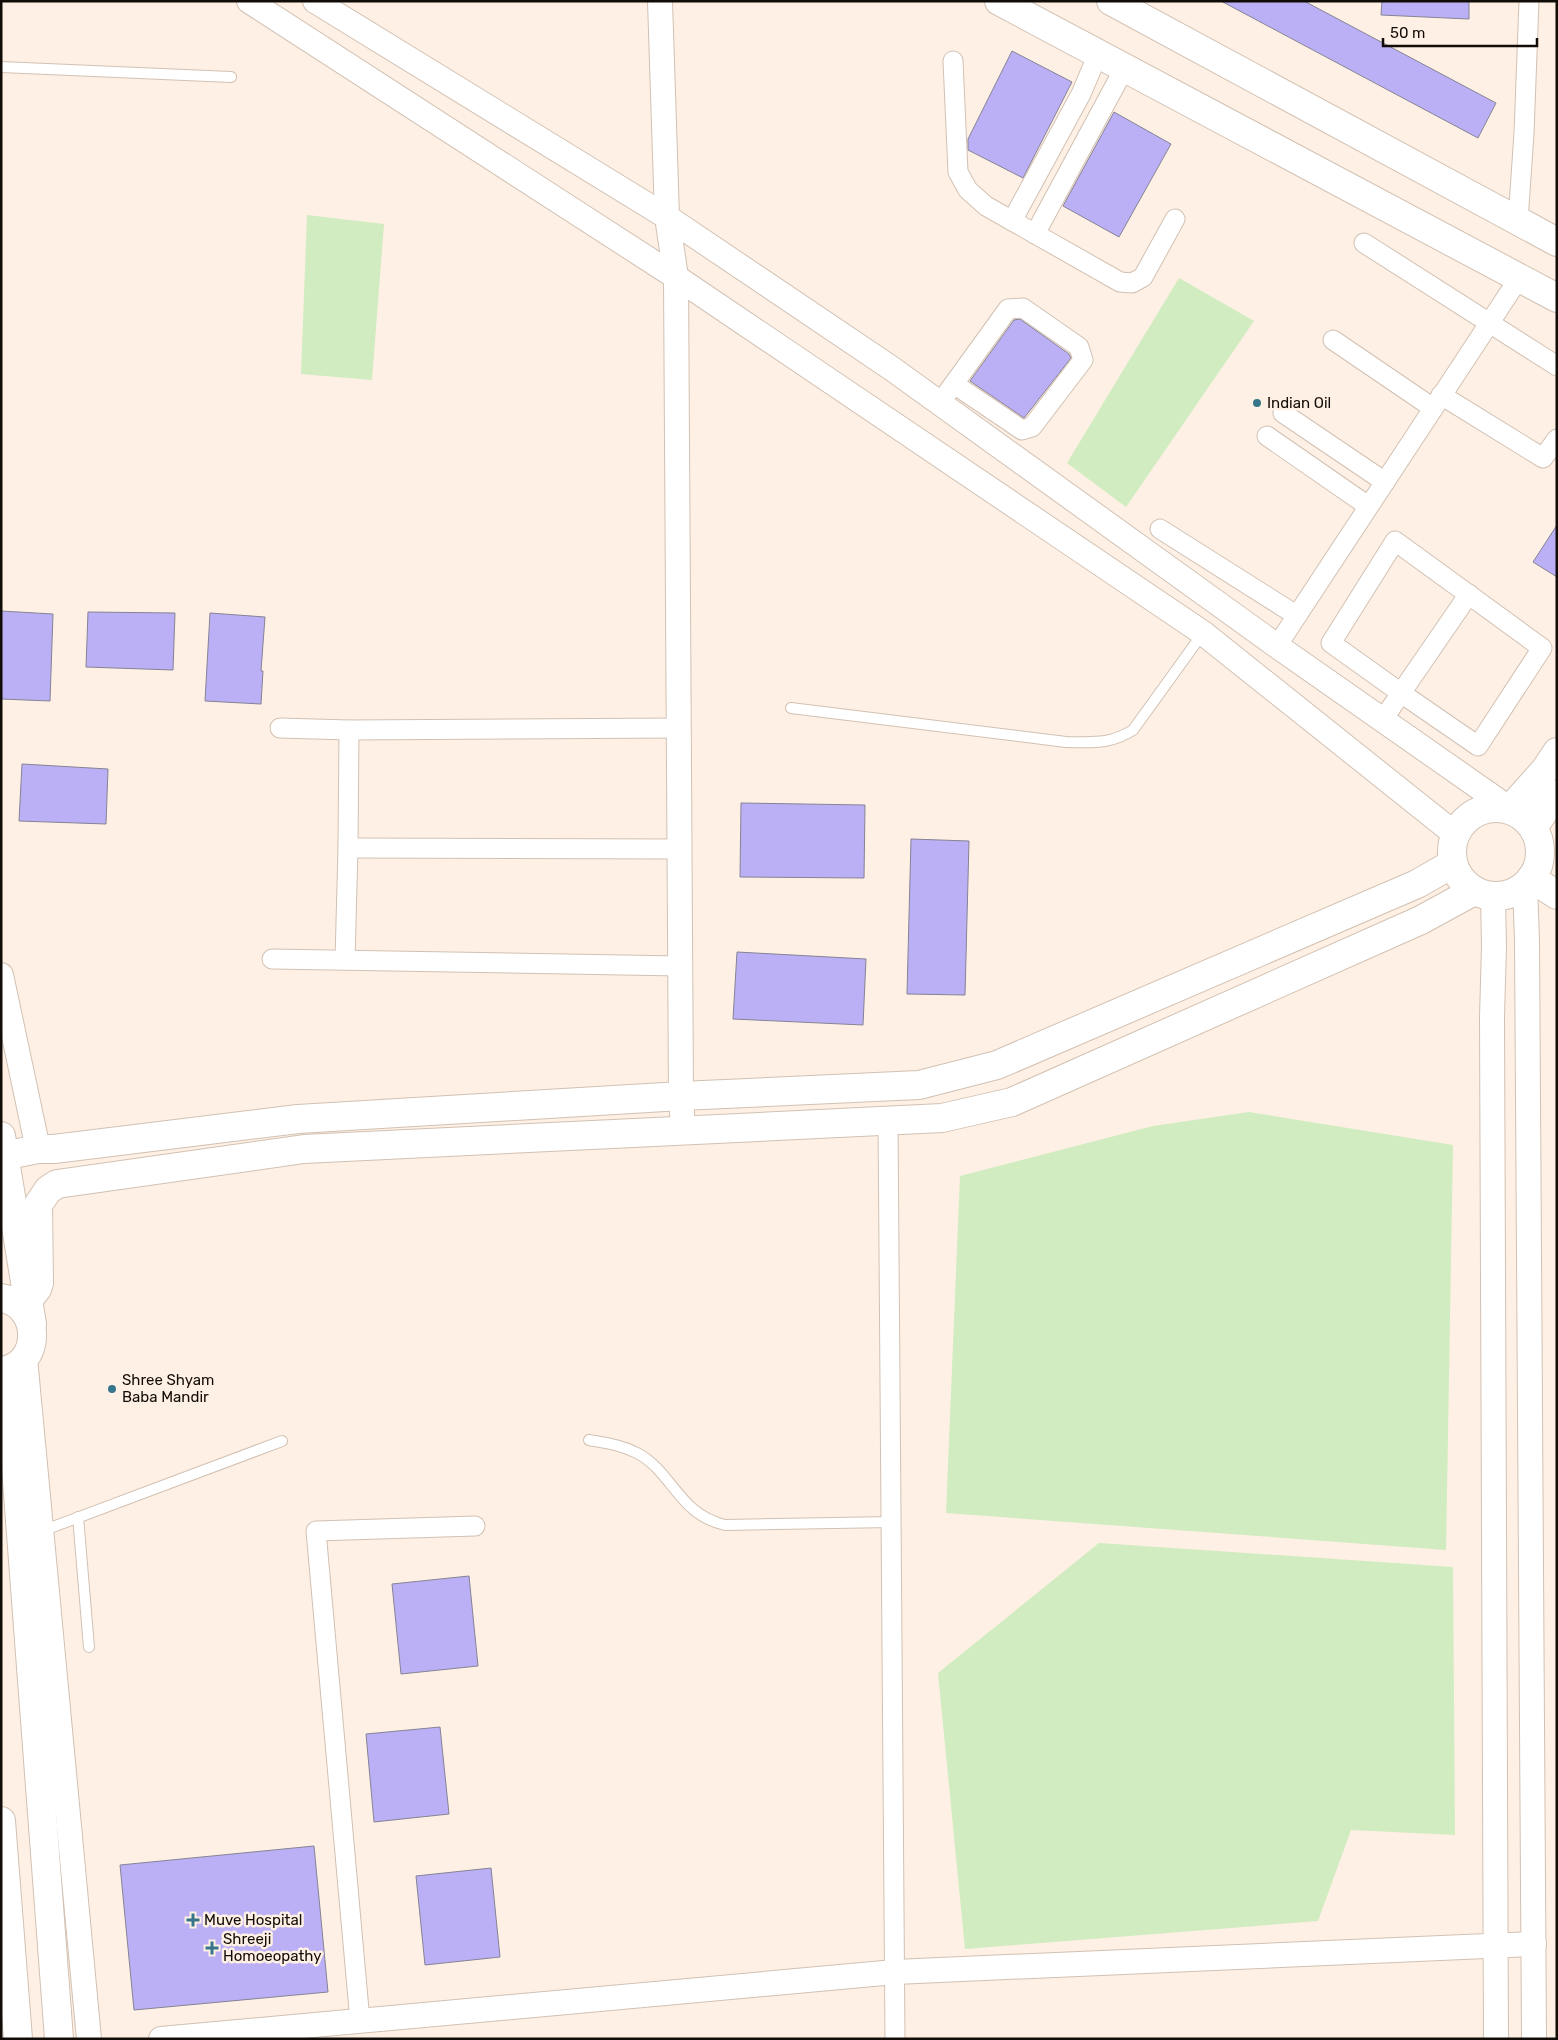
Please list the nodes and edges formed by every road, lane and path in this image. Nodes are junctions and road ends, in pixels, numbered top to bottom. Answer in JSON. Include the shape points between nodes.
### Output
{"nodes":[{"id":1,"x":249,"y":1,"type":"edge"},
{"id":2,"x":315,"y":1,"type":"edge"},
{"id":3,"x":660,"y":1,"type":"edge"},
{"id":4,"x":999,"y":1,"type":"edge"},
{"id":5,"x":1111,"y":1,"type":"edge"},
{"id":6,"x":1529,"y":1,"type":"edge"},
{"id":7,"x":1143,"y":10,"type":"edge"},
{"id":8,"x":1098,"y":54,"type":"junction"},
{"id":9,"x":953,"y":61,"type":"dead end"},
{"id":10,"x":1,"y":67,"type":"edge"},
{"id":11,"x":1124,"y":69,"type":"junction"},
{"id":12,"x":231,"y":77,"type":"dead end"},
{"id":13,"x":667,"y":217,"type":"junction"},
{"id":14,"x":1175,"y":218,"type":"dead end"},
{"id":15,"x":1012,"y":221,"type":"junction"},
{"id":16,"x":1518,"y":221,"type":"junction"},
{"id":17,"x":1035,"y":234,"type":"junction"},
{"id":18,"x":1557,"y":242,"type":"edge"},
{"id":19,"x":1364,"y":243,"type":"dead end"},
{"id":20,"x":676,"y":277,"type":"junction"},
{"id":21,"x":1519,"y":278,"type":"junction"},
{"id":22,"x":1557,"y":298,"type":"edge"},
{"id":23,"x":1489,"y":323,"type":"junction"},
{"id":24,"x":1334,"y":340,"type":"dead end"},
{"id":25,"x":1557,"y":366,"type":"edge"},
{"id":26,"x":954,"y":384,"type":"junction"},
{"id":27,"x":1437,"y":402,"type":"junction"},
{"id":28,"x":940,"y":404,"type":"junction"},
{"id":29,"x":1283,"y":413,"type":"dead end"},
{"id":30,"x":1267,"y":436,"type":"dead end"},
{"id":31,"x":1557,"y":439,"type":"edge"},
{"id":32,"x":1385,"y":482,"type":"junction"},
{"id":33,"x":1368,"y":506,"type":"junction"},
{"id":34,"x":1160,"y":529,"type":"dead end"},
{"id":35,"x":1469,"y":594,"type":"junction"},
{"id":36,"x":1296,"y":615,"type":"junction"},
{"id":37,"x":1203,"y":633,"type":"junction"},
{"id":38,"x":1277,"y":646,"type":"junction"},
{"id":39,"x":1401,"y":693,"type":"junction"},
{"id":40,"x":791,"y":708,"type":"dead end"},
{"id":41,"x":1382,"y":720,"type":"junction"},
{"id":42,"x":280,"y":728,"type":"dead end"},
{"id":43,"x":679,"y":728,"type":"junction"},
{"id":44,"x":349,"y":730,"type":"junction"},
{"id":45,"x":1557,"y":752,"type":"edge"},
{"id":46,"x":1557,"y":794,"type":"edge"},
{"id":47,"x":1510,"y":810,"type":"junction"},
{"id":48,"x":1455,"y":834,"type":"junction"},
{"id":49,"x":1543,"y":841,"type":"edge"},
{"id":50,"x":348,"y":848,"type":"junction"},
{"id":51,"x":679,"y":849,"type":"junction"},
{"id":52,"x":1452,"y":864,"type":"junction"},
{"id":53,"x":1528,"y":881,"type":"junction"},
{"id":54,"x":1484,"y":894,"type":"junction"},
{"id":55,"x":1557,"y":895,"type":"edge"},
{"id":56,"x":272,"y":959,"type":"dead end"},
{"id":57,"x":345,"y":960,"type":"junction"},
{"id":58,"x":680,"y":966,"type":"junction"},
{"id":59,"x":1,"y":975,"type":"edge"},
{"id":60,"x":681,"y":1096,"type":"junction"},
{"id":61,"x":888,"y":1120,"type":"junction"},
{"id":62,"x":683,"y":1130,"type":"junction"},
{"id":63,"x":38,"y":1149,"type":"junction"},
{"id":64,"x":2,"y":1150,"type":"edge"},
{"id":65,"x":1,"y":1298,"type":"edge"},
{"id":66,"x":30,"y":1312,"type":"junction"},
{"id":67,"x":11,"y":1367,"type":"edge"},
{"id":68,"x":589,"y":1440,"type":"dead end"},
{"id":69,"x":282,"y":1441,"type":"dead end"},
{"id":70,"x":78,"y":1517,"type":"junction"},
{"id":71,"x":892,"y":1522,"type":"junction"},
{"id":72,"x":475,"y":1526,"type":"dead end"},
{"id":73,"x":42,"y":1531,"type":"junction"},
{"id":74,"x":89,"y":1647,"type":"dead end"},
{"id":75,"x":1,"y":1820,"type":"edge"},
{"id":76,"x":1534,"y":1944,"type":"junction"},
{"id":77,"x":1496,"y":1947,"type":"junction"},
{"id":78,"x":895,"y":1972,"type":"junction"},
{"id":79,"x":360,"y":2021,"type":"junction"},
{"id":80,"x":18,"y":2039,"type":"edge"},
{"id":81,"x":59,"y":2039,"type":"edge"},
{"id":82,"x":89,"y":2039,"type":"edge"},
{"id":83,"x":161,"y":2039,"type":"edge"},
{"id":84,"x":895,"y":2039,"type":"edge"},
{"id":85,"x":1496,"y":2039,"type":"edge"},
{"id":86,"x":1534,"y":2039,"type":"edge"}],
"edges":[{"from":1,"to":20,"type":"street"},
{"from":2,"to":13,"type":"street"},
{"from":3,"to":13,"type":"street"},
{"from":4,"to":8,"type":"main road"},
{"from":5,"to":7,"type":"main road"},
{"from":6,"to":16,"type":"street"},
{"from":7,"to":16,"type":"main road"},
{"from":8,"to":11,"type":"main road"},
{"from":8,"to":15,"type":"street","via":[[1078,100]]},
{"from":9,"to":15,"type":"street","via":[[958,172],[968,190],[986,206]]},
{"from":10,"to":12,"type":"lane"},
{"from":11,"to":17,"type":"street"},
{"from":11,"to":21,"type":"main road"},
{"from":13,"to":20,"type":"street"},
{"from":13,"to":28,"type":"street"},
{"from":14,"to":17,"type":"street","via":[[1143,277],[1132,283],[1120,282]]},
{"from":15,"to":17,"type":"street"},
{"from":16,"to":18,"type":"main road"},
{"from":19,"to":23,"type":"street"},
{"from":20,"to":37,"type":"street"},
{"from":20,"to":43,"type":"street"},
{"from":21,"to":22,"type":"main road"},
{"from":21,"to":23,"type":"street"},
{"from":23,"to":25,"type":"street"},
{"from":23,"to":27,"type":"street"},
{"from":24,"to":27,"type":"street"},
{"from":26,"to":26,"type":"street","via":[[1008,309],[1023,308],[1079,347],[1083,360],[1032,427],[1022,430]]},
{"from":26,"to":28,"type":"street"},
{"from":27,"to":31,"type":"street","via":[[1543,458]]},
{"from":27,"to":32,"type":"street"},
{"from":28,"to":38,"type":"street"},
{"from":29,"to":32,"type":"street"},
{"from":30,"to":33,"type":"street"},
{"from":32,"to":33,"type":"street"},
{"from":33,"to":36,"type":"street"},
{"from":34,"to":36,"type":"street"},
{"from":35,"to":39,"type":"street"},
{"from":35,"to":39,"type":"street","via":[[1395,541],[1331,643]]},
{"from":35,"to":39,"type":"street","via":[[1542,648],[1478,746]]},
{"from":36,"to":38,"type":"street"},
{"from":37,"to":40,"type":"lane","via":[[1133,730],[1102,742],[1066,742]]},
{"from":37,"to":48,"type":"street"},
{"from":38,"to":41,"type":"street"},
{"from":39,"to":41,"type":"street"},
{"from":41,"to":47,"type":"street"},
{"from":42,"to":44,"type":"street"},
{"from":43,"to":44,"type":"street"},
{"from":43,"to":51,"type":"street"},
{"from":44,"to":50,"type":"street"},
{"from":45,"to":47,"type":"main road"},
{"from":46,"to":49,"type":"main road"},
{"from":47,"to":48,"type":"main road","via":[[1492,807],[1475,812],[1463,821]]},
{"from":47,"to":49,"type":"main road","via":[[1523,817]]},
{"from":48,"to":52,"type":"main road","via":[[1451,848]]},
{"from":49,"to":53,"type":"main road","via":[[1539,861]]},
{"from":50,"to":51,"type":"street"},
{"from":50,"to":57,"type":"street"},
{"from":51,"to":58,"type":"street"},
{"from":52,"to":54,"type":"main road","via":[[1459,878]]},
{"from":52,"to":60,"type":"main road","via":[[1417,884],[997,1065],[918,1085]]},
{"from":53,"to":54,"type":"main road","via":[[1505,896]]},
{"from":53,"to":55,"type":"main road"},
{"from":53,"to":76,"type":"street","via":[[1526,1017]]},
{"from":54,"to":61,"type":"main road","via":[[1012,1102],[942,1118]]},
{"from":54,"to":77,"type":"street","via":[[1494,946]]},
{"from":56,"to":57,"type":"street"},
{"from":57,"to":58,"type":"street"},
{"from":58,"to":60,"type":"street"},
{"from":59,"to":63,"type":"street"},
{"from":60,"to":62,"type":"street"},
{"from":60,"to":63,"type":"main road","via":[[298,1120]]},
{"from":61,"to":62,"type":"main road"},
{"from":61,"to":71,"type":"street"},
{"from":62,"to":66,"type":"main road","via":[[304,1149],[57,1184],[48,1190],[38,1205],[39,1283]]},
{"from":63,"to":64,"type":"main road"},
{"from":64,"to":66,"type":"main road"},
{"from":65,"to":66,"type":"main road"},
{"from":66,"to":67,"type":"main road","via":[[32,1341]]},
{"from":67,"to":73,"type":"street"},
{"from":67,"to":81,"type":"main road"},
{"from":68,"to":71,"type":"lane","via":[[617,1445],[639,1454],[695,1512],[712,1522],[725,1525]]},
{"from":69,"to":70,"type":"lane"},
{"from":70,"to":73,"type":"lane"},
{"from":70,"to":74,"type":"lane"},
{"from":71,"to":78,"type":"street"},
{"from":72,"to":79,"type":"street","via":[[316,1531]]},
{"from":73,"to":82,"type":"street"},
{"from":75,"to":80,"type":"main road"},
{"from":76,"to":77,"type":"street"},
{"from":76,"to":86,"type":"street"},
{"from":77,"to":78,"type":"street"},
{"from":77,"to":85,"type":"street"},
{"from":78,"to":79,"type":"street"},
{"from":78,"to":84,"type":"street"},
{"from":79,"to":83,"type":"street"}]}
